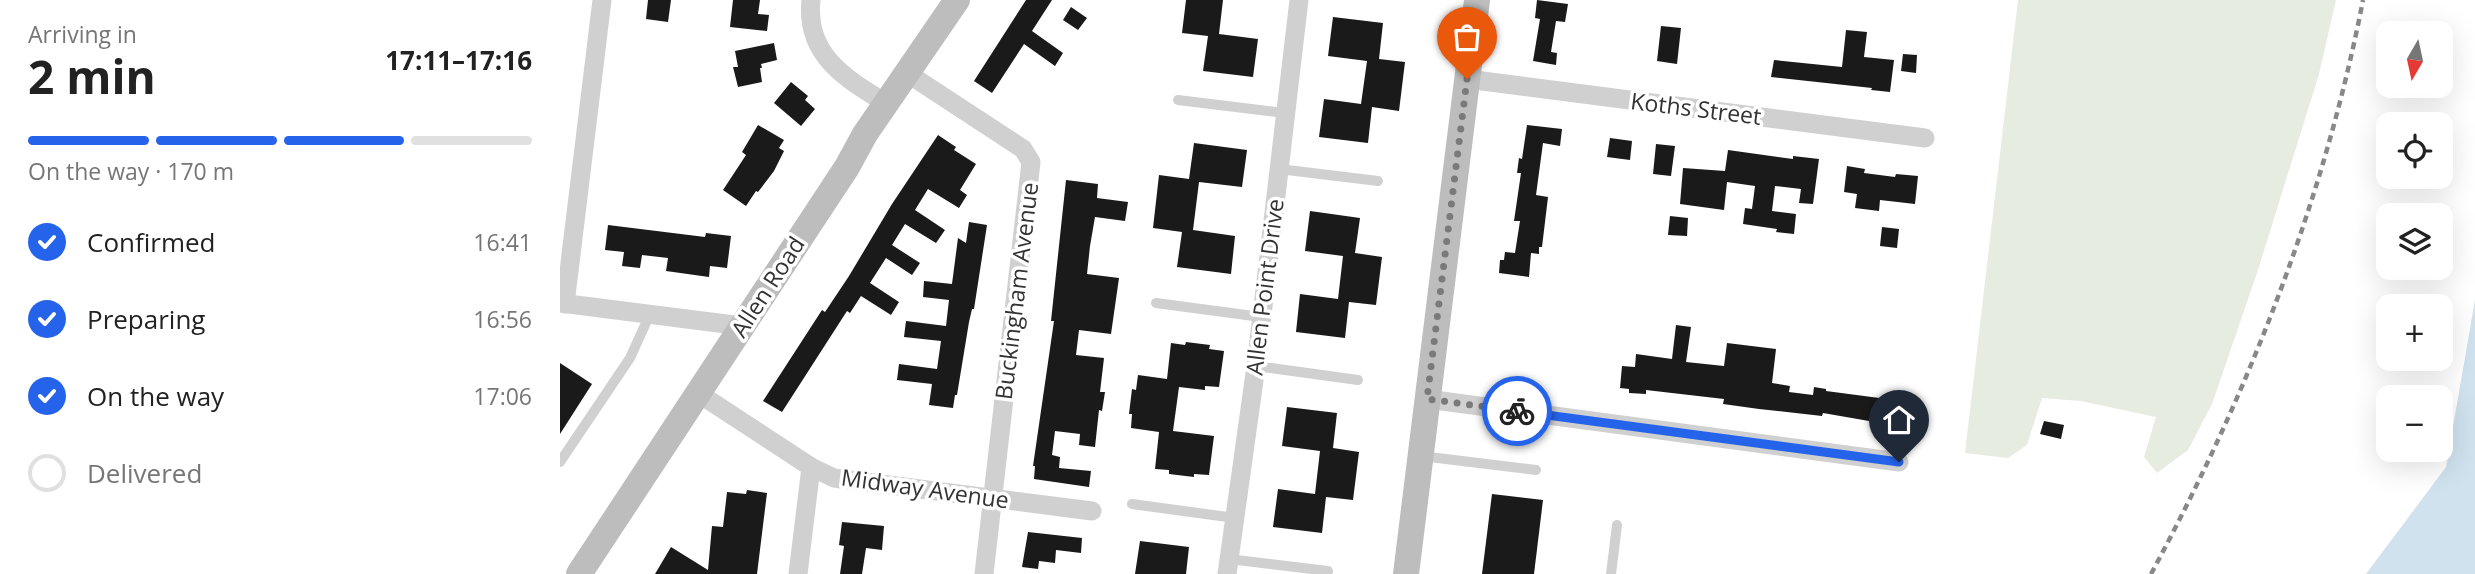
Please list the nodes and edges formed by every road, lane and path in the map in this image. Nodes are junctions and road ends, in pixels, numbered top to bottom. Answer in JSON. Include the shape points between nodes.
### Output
{"nodes":[{"id":1,"x":601,"y":0,"type":"edge"},
{"id":2,"x":811,"y":0,"type":"edge"},
{"id":3,"x":957,"y":0,"type":"edge"},
{"id":4,"x":1299,"y":0,"type":"edge"},
{"id":5,"x":1477,"y":0,"type":"edge"},
{"id":6,"x":907,"y":73,"type":"junction"},
{"id":7,"x":1467,"y":79,"type":"junction"},
{"id":8,"x":1178,"y":100,"type":"dead end"},
{"id":9,"x":886,"y":103,"type":"junction"},
{"id":10,"x":1285,"y":113,"type":"junction"},
{"id":11,"x":1925,"y":138,"type":"dead end"},
{"id":12,"x":1279,"y":169,"type":"junction"},
{"id":13,"x":1378,"y":181,"type":"dead end"},
{"id":14,"x":562,"y":303,"type":"edge"},
{"id":15,"x":1156,"y":303,"type":"dead end"},
{"id":16,"x":650,"y":314,"type":"junction"},
{"id":17,"x":1261,"y":317,"type":"junction"},
{"id":18,"x":742,"y":326,"type":"junction"},
{"id":19,"x":1256,"y":366,"type":"junction"},
{"id":20,"x":1359,"y":380,"type":"dead end"},
{"id":21,"x":698,"y":393,"type":"junction"},
{"id":22,"x":1427,"y":399,"type":"junction"},
{"id":23,"x":1420,"y":456,"type":"junction"},
{"id":24,"x":560,"y":462,"type":"edge"},
{"id":25,"x":1899,"y":462,"type":"dead end"},
{"id":26,"x":811,"y":467,"type":"junction"},
{"id":27,"x":1536,"y":470,"type":"dead end"},
{"id":28,"x":993,"y":499,"type":"junction"},
{"id":29,"x":1132,"y":504,"type":"dead end"},
{"id":30,"x":1092,"y":511,"type":"dead end"},
{"id":31,"x":1235,"y":518,"type":"junction"},
{"id":32,"x":1617,"y":525,"type":"dead end"},
{"id":33,"x":1228,"y":566,"type":"edge"},
{"id":34,"x":1328,"y":570,"type":"dead end"},
{"id":35,"x":579,"y":574,"type":"edge"},
{"id":36,"x":798,"y":574,"type":"edge"},
{"id":37,"x":984,"y":574,"type":"edge"},
{"id":38,"x":1406,"y":574,"type":"edge"},
{"id":39,"x":1611,"y":574,"type":"edge"}],
"edges":[{"from":1,"to":14,"type":"street"},
{"from":2,"to":9,"type":"street","via":[[811,21],[827,60],[851,82]]},
{"from":3,"to":6,"type":"main road","name":"Allen Road"},
{"from":4,"to":10,"type":"street","name":"Allen Point Drive"},
{"from":5,"to":7,"type":"main road"},
{"from":6,"to":9,"type":"main road","name":"Allen Road"},
{"from":6,"to":28,"type":"street","name":"Buckingham Avenue","via":[[1023,149],[1031,162]]},
{"from":7,"to":11,"type":"street","name":"Koths Street"},
{"from":7,"to":22,"type":"main road"},
{"from":8,"to":10,"type":"lane"},
{"from":9,"to":18,"type":"main road","name":"Allen Road"},
{"from":10,"to":12,"type":"street","name":"Allen Point Drive"},
{"from":12,"to":13,"type":"lane"},
{"from":12,"to":17,"type":"street","name":"Allen Point Drive"},
{"from":14,"to":16,"type":"street"},
{"from":15,"to":17,"type":"lane"},
{"from":16,"to":18,"type":"street"},
{"from":16,"to":24,"type":"lane","via":[[630,358]]},
{"from":17,"to":19,"type":"street","name":"Allen Point Drive"},
{"from":18,"to":21,"type":"main road","name":"Allen Road"},
{"from":19,"to":20,"type":"lane"},
{"from":19,"to":31,"type":"street","name":"Allen Point Drive"},
{"from":21,"to":26,"type":"street","name":"Midway Avenue"},
{"from":21,"to":35,"type":"main road","name":"Allen Road"},
{"from":22,"to":23,"type":"main road"},
{"from":22,"to":25,"type":"street"},
{"from":23,"to":27,"type":"lane"},
{"from":23,"to":38,"type":"main road"},
{"from":26,"to":28,"type":"street","name":"Midway Avenue","via":[[834,478]]},
{"from":26,"to":36,"type":"street"},
{"from":28,"to":30,"type":"street","name":"Midway Avenue"},
{"from":28,"to":37,"type":"street","name":"Buckingham Avenue"},
{"from":29,"to":31,"type":"lane"},
{"from":31,"to":33,"type":"street","name":"Allen Point Drive"},
{"from":32,"to":39,"type":"lane"},
{"from":33,"to":34,"type":"lane"}]}
